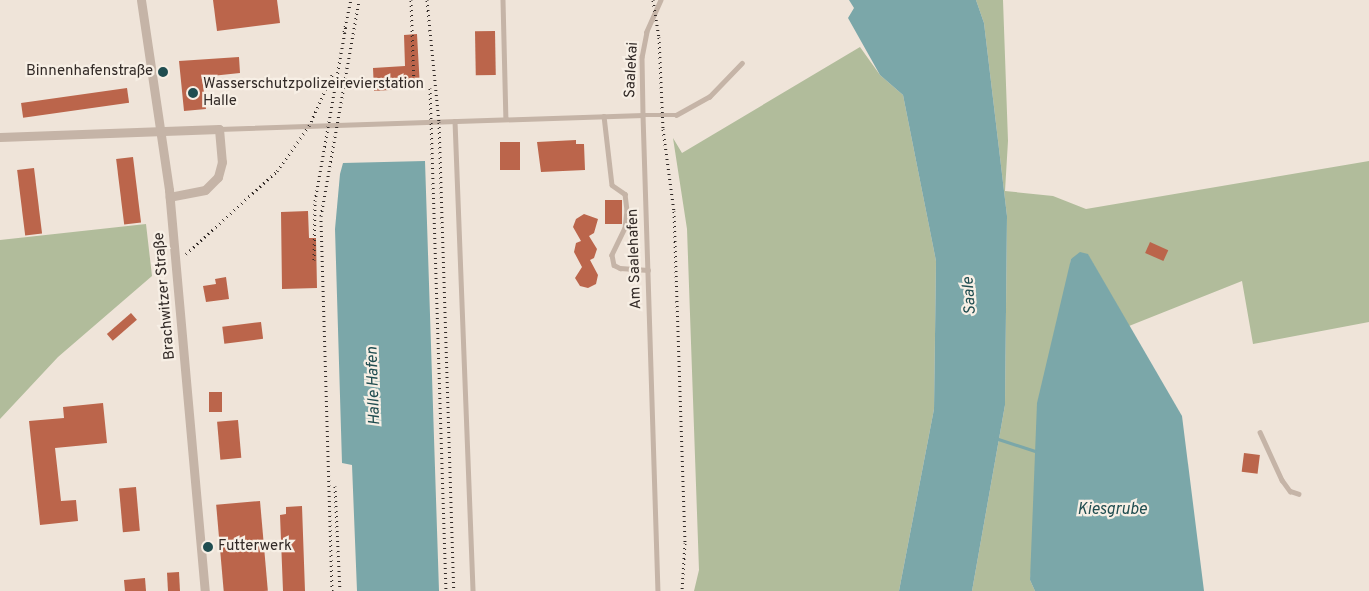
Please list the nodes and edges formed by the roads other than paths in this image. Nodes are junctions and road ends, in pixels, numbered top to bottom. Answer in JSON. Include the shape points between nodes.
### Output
{"nodes":[{"id":1,"x":142,"y":0,"type":"edge"},
{"id":2,"x":503,"y":0,"type":"edge"},
{"id":3,"x":660,"y":0,"type":"edge"},
{"id":4,"x":742,"y":63,"type":"dead end"},
{"id":5,"x":643,"y":115,"type":"junction"},
{"id":6,"x":604,"y":116,"type":"junction"},
{"id":7,"x":506,"y":119,"type":"junction"},
{"id":8,"x":455,"y":121,"type":"junction"},
{"id":9,"x":219,"y":129,"type":"junction"},
{"id":10,"x":160,"y":131,"type":"junction"},
{"id":11,"x":0,"y":137,"type":"edge"},
{"id":12,"x":170,"y":197,"type":"junction"},
{"id":13,"x":648,"y":270,"type":"junction"},
{"id":14,"x":1260,"y":432,"type":"dead end"},
{"id":15,"x":1299,"y":494,"type":"dead end"},
{"id":16,"x":205,"y":591,"type":"edge"},
{"id":17,"x":473,"y":591,"type":"edge"},
{"id":18,"x":658,"y":591,"type":"edge"}],
"edges":[{"from":1,"to":10,"type":"street","name":"Brachwitzer Straße"},
{"from":2,"to":7,"type":"lane"},
{"from":3,"to":5,"type":"lane","name":"Saalekai","via":[[647,32],[642,57]]},
{"from":4,"to":5,"type":"lane","via":[[710,97],[676,115]]},
{"from":5,"to":6,"type":"lane"},
{"from":5,"to":13,"type":"lane","name":"Am Saalehafen"},
{"from":6,"to":7,"type":"lane"},
{"from":6,"to":13,"type":"lane","via":[[612,185],[625,194],[627,210],[625,228],[612,255],[614,265]]},
{"from":7,"to":8,"type":"lane"},
{"from":8,"to":9,"type":"lane"},
{"from":8,"to":17,"type":"lane"},
{"from":9,"to":10,"type":"street"},
{"from":9,"to":12,"type":"street","via":[[222,162],[218,177],[205,190]]},
{"from":10,"to":11,"type":"street"},
{"from":10,"to":12,"type":"street","name":"Brachwitzer Straße"},
{"from":12,"to":16,"type":"street","name":"Brachwitzer Straße"},
{"from":13,"to":18,"type":"lane","name":"Am Saalehafen"},
{"from":14,"to":15,"type":"lane","via":[[1282,480],[1290,491]]}]}
